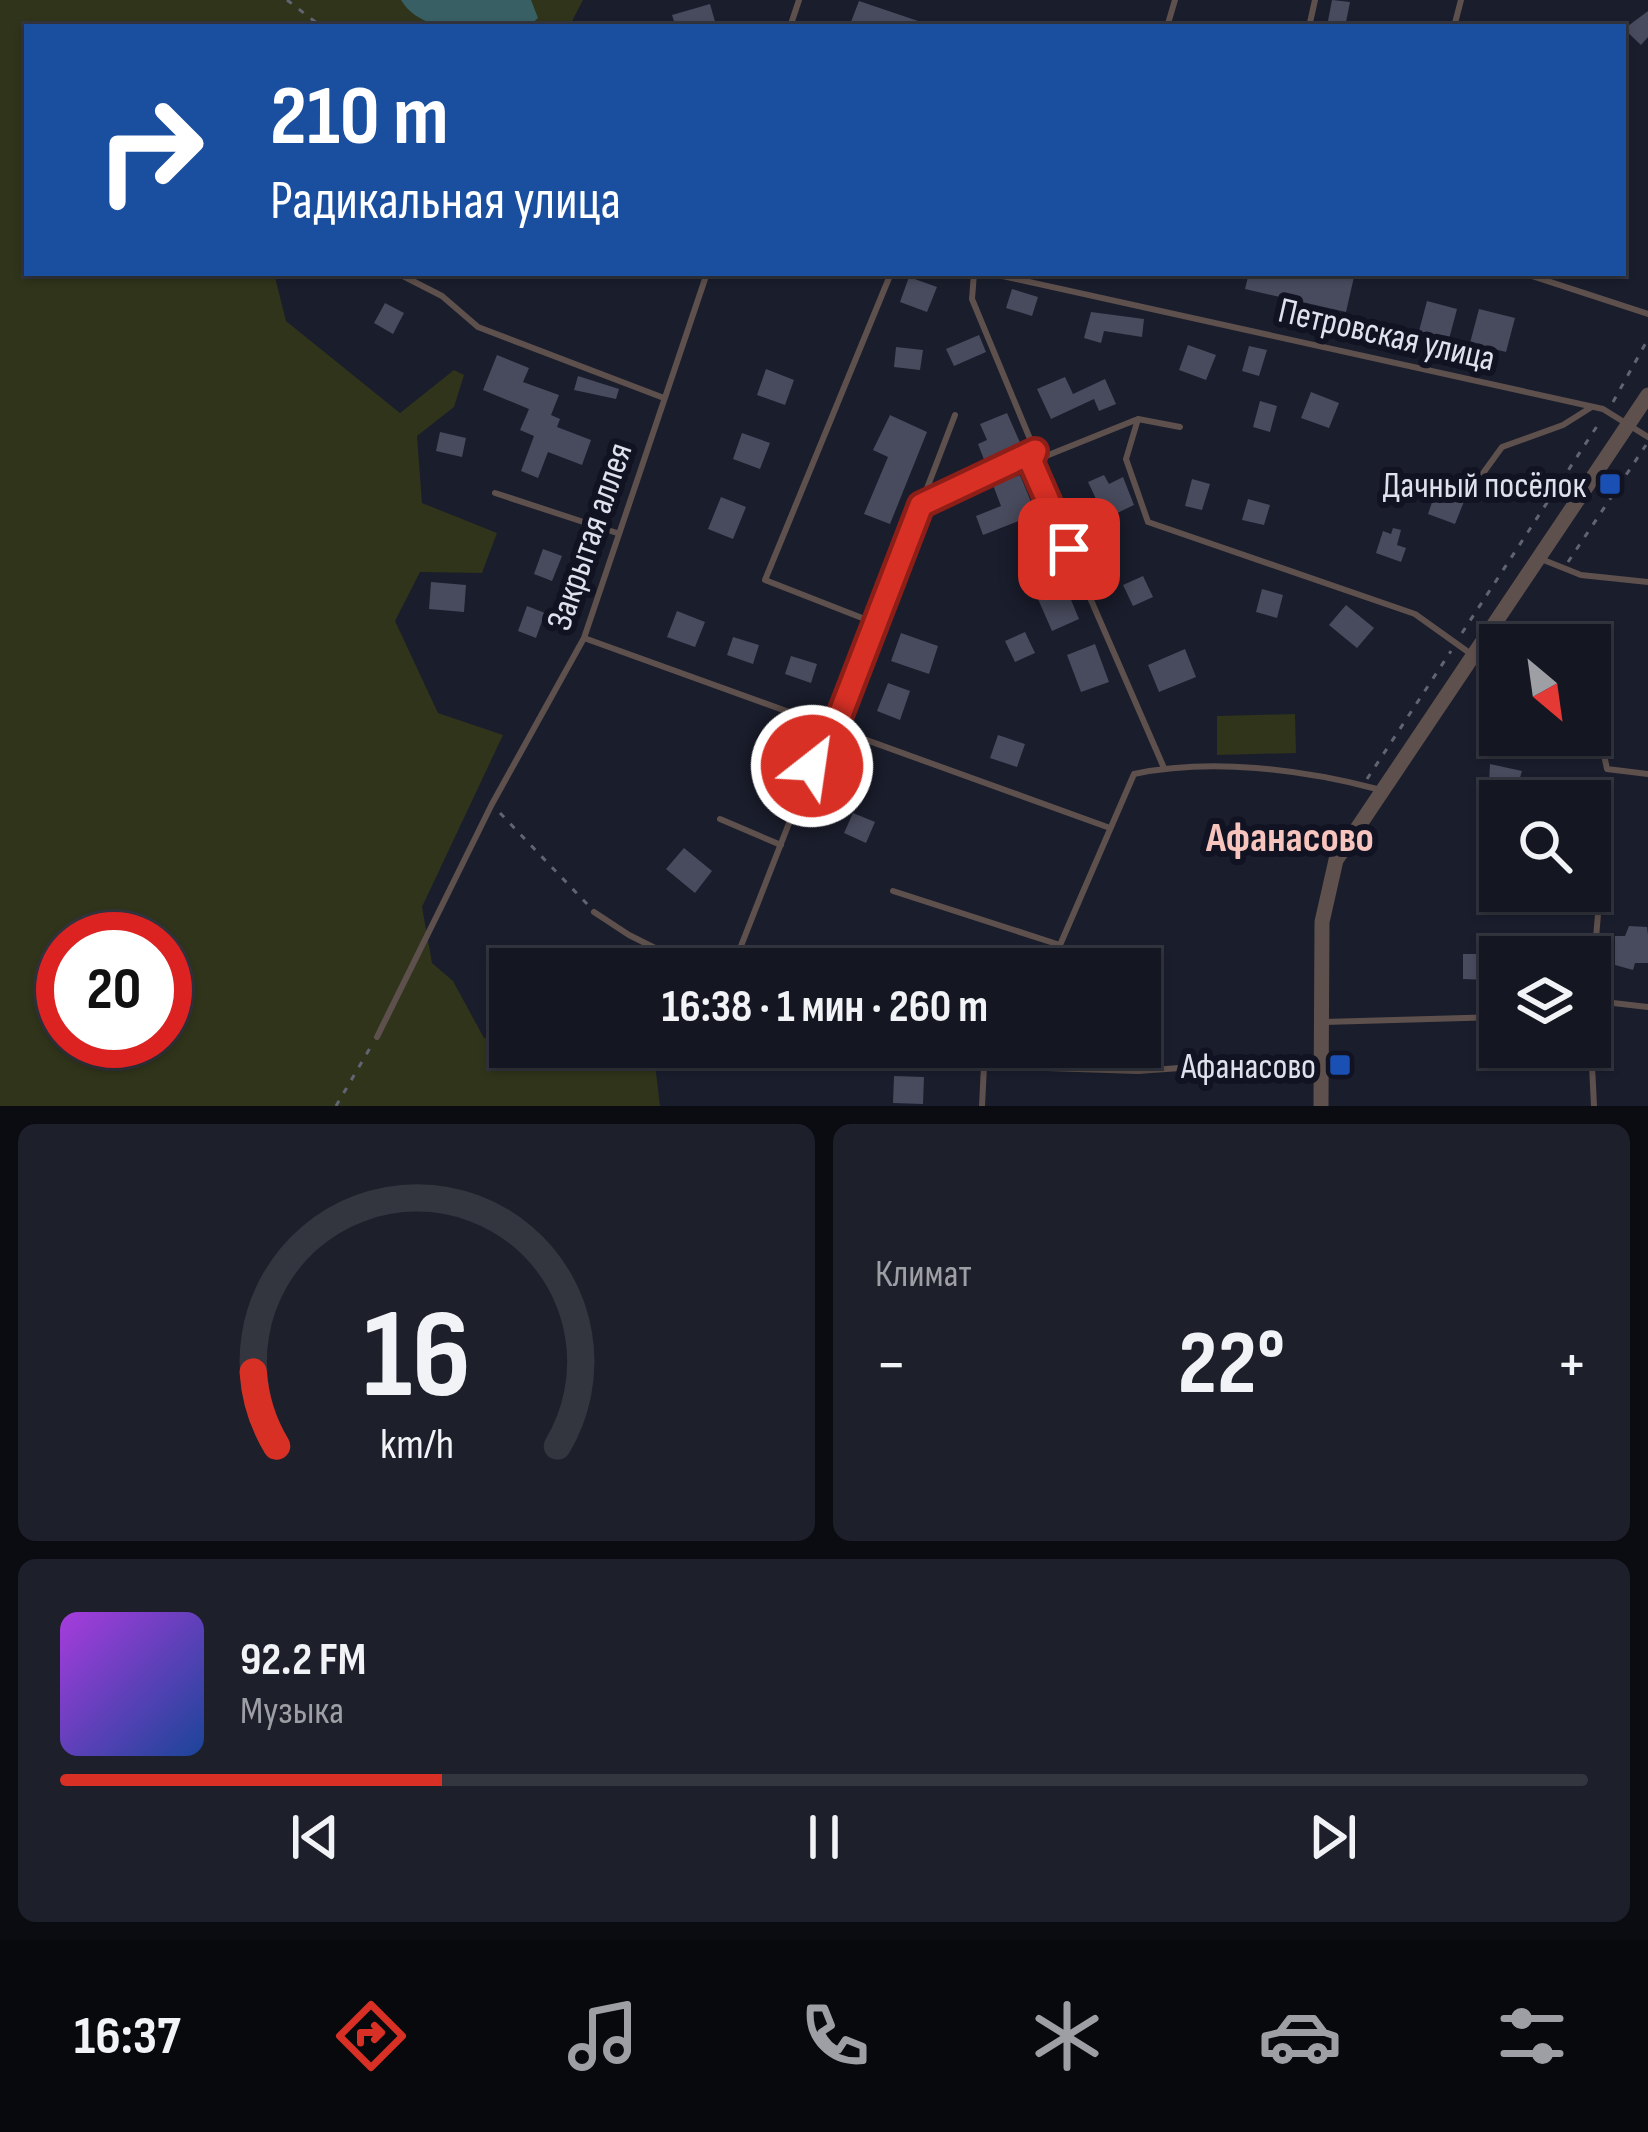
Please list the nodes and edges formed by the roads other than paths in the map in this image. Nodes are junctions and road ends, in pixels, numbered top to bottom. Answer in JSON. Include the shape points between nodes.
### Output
{"nodes":[{"id":1,"x":403,"y":276,"type":"edge"},
{"id":2,"x":705,"y":276,"type":"edge"},
{"id":3,"x":890,"y":276,"type":"edge"},
{"id":4,"x":974,"y":276,"type":"edge"},
{"id":5,"x":1002,"y":276,"type":"edge"},
{"id":6,"x":1532,"y":276,"type":"edge"},
{"id":7,"x":1648,"y":314,"type":"edge"},
{"id":8,"x":1648,"y":395,"type":"edge"},
{"id":9,"x":664,"y":398,"type":"junction"},
{"id":10,"x":1592,"y":407,"type":"junction"},
{"id":11,"x":955,"y":415,"type":"dead end"},
{"id":12,"x":1138,"y":418,"type":"junction"},
{"id":13,"x":1627,"y":425,"type":"junction"},
{"id":14,"x":1180,"y":427,"type":"dead end"},
{"id":15,"x":1648,"y":440,"type":"edge"},
{"id":16,"x":1035,"y":451,"type":"junction"},
{"id":17,"x":1031,"y":462,"type":"junction"},
{"id":18,"x":1473,"y":487,"type":"dead end"},
{"id":19,"x":495,"y":493,"type":"dead end"},
{"id":20,"x":921,"y":505,"type":"junction"},
{"id":21,"x":618,"y":534,"type":"junction"},
{"id":22,"x":1538,"y":558,"type":"junction"},
{"id":23,"x":1648,"y":582,"type":"edge"},
{"id":24,"x":1493,"y":622,"type":"junction"},
{"id":25,"x":875,"y":623,"type":"junction"},
{"id":26,"x":1496,"y":624,"type":"edge"},
{"id":27,"x":584,"y":638,"type":"junction"},
{"id":28,"x":1471,"y":654,"type":"junction"},
{"id":29,"x":831,"y":727,"type":"junction"},
{"id":30,"x":1603,"y":756,"type":"edge"},
{"id":31,"x":1164,"y":768,"type":"junction"},
{"id":32,"x":1648,"y":774,"type":"edge"},
{"id":33,"x":1381,"y":790,"type":"junction"},
{"id":34,"x":720,"y":819,"type":"dead end"},
{"id":35,"x":1110,"y":828,"type":"junction"},
{"id":36,"x":781,"y":845,"type":"junction"},
{"id":37,"x":892,"y":891,"type":"dead end"},
{"id":38,"x":595,"y":912,"type":"road end"},
{"id":39,"x":655,"y":948,"type":"edge"},
{"id":40,"x":741,"y":948,"type":"edge"},
{"id":41,"x":1611,"y":1004,"type":"edge"},
{"id":42,"x":1648,"y":1007,"type":"edge"},
{"id":43,"x":1479,"y":1018,"type":"edge"},
{"id":44,"x":1322,"y":1022,"type":"junction"},
{"id":45,"x":376,"y":1037,"type":"road end"},
{"id":46,"x":1322,"y":1058,"type":"junction"},
{"id":47,"x":984,"y":1068,"type":"edge"},
{"id":48,"x":1046,"y":1068,"type":"edge"},
{"id":49,"x":1592,"y":1068,"type":"edge"},
{"id":50,"x":982,"y":1106,"type":"edge"},
{"id":51,"x":1321,"y":1106,"type":"edge"},
{"id":52,"x":1594,"y":1106,"type":"edge"}],
"edges":[{"from":1,"to":9,"type":"lane","via":[[478,327]]},
{"from":2,"to":9,"type":"lane","name":"Закрытая аллея"},
{"from":3,"to":25,"type":"lane","via":[[765,580]]},
{"from":4,"to":16,"type":"lane","via":[[972,299]]},
{"from":5,"to":10,"type":"lane","name":"Петровская улица"},
{"from":6,"to":7,"type":"lane"},
{"from":8,"to":13,"type":"street"},
{"from":9,"to":21,"type":"lane","name":"Закрытая аллея"},
{"from":10,"to":13,"type":"lane","name":"Петровская улица"},
{"from":10,"to":18,"type":"lane","via":[[1502,447]]},
{"from":11,"to":20,"type":"lane"},
{"from":12,"to":14,"type":"lane"},
{"from":12,"to":17,"type":"lane"},
{"from":12,"to":28,"type":"lane","via":[[1126,459],[1148,522],[1415,614]]},
{"from":13,"to":15,"type":"lane","name":"Петровская улица"},
{"from":13,"to":22,"type":"street"},
{"from":16,"to":17,"type":"lane"},
{"from":16,"to":20,"type":"lane"},
{"from":17,"to":31,"type":"lane"},
{"from":19,"to":21,"type":"lane"},
{"from":20,"to":25,"type":"lane"},
{"from":21,"to":27,"type":"lane","name":"Закрытая аллея"},
{"from":22,"to":23,"type":"lane"},
{"from":22,"to":24,"type":"street"},
{"from":24,"to":26,"type":"lane"},
{"from":24,"to":28,"type":"street"},
{"from":25,"to":29,"type":"lane"},
{"from":27,"to":29,"type":"lane"},
{"from":27,"to":45,"type":"lane","name":"Закрытая аллея"},
{"from":28,"to":33,"type":"street"},
{"from":29,"to":35,"type":"lane"},
{"from":29,"to":36,"type":"lane"},
{"from":30,"to":32,"type":"lane","via":[[1606,769]]},
{"from":31,"to":33,"type":"lane","via":[[1281,771]]},
{"from":31,"to":35,"type":"lane","via":[[1134,774]]},
{"from":33,"to":44,"type":"street","via":[[1328,879]]},
{"from":34,"to":36,"type":"lane"},
{"from":35,"to":37,"type":"lane","via":[[1060,945]]},
{"from":36,"to":40,"type":"lane"},
{"from":38,"to":39,"type":"lane"},
{"from":41,"to":42,"type":"lane"},
{"from":43,"to":44,"type":"lane"},
{"from":44,"to":46,"type":"street"},
{"from":46,"to":48,"type":"lane","via":[[1138,1071]]},
{"from":46,"to":51,"type":"street"},
{"from":47,"to":50,"type":"lane"},
{"from":49,"to":52,"type":"lane"}]}
